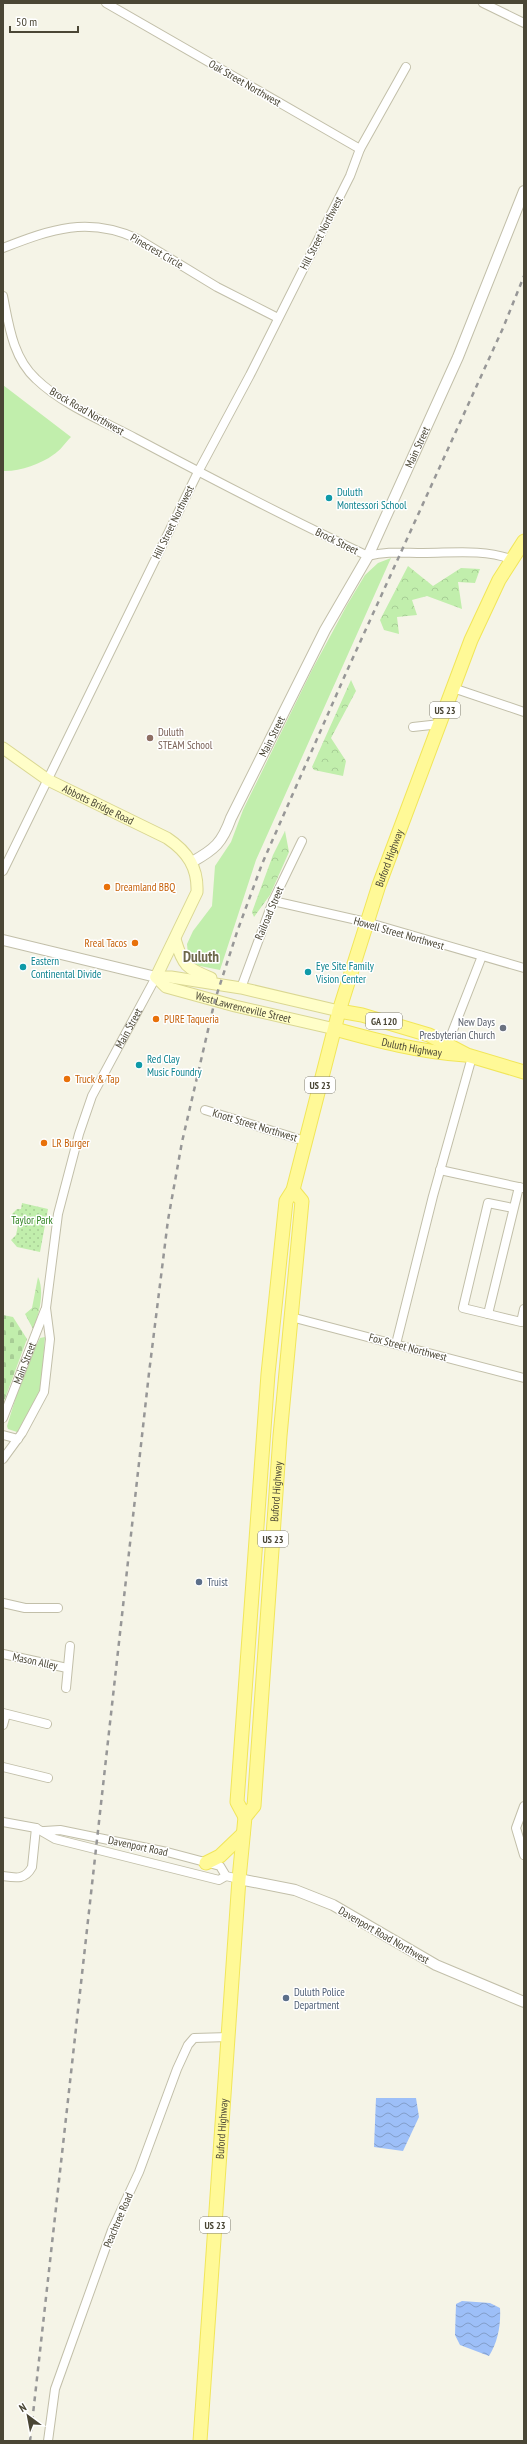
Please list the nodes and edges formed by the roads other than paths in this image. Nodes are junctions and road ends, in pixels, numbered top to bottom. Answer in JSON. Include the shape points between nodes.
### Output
{"nodes":[{"id":1,"x":106,"y":3,"type":"edge"},
{"id":2,"x":483,"y":3,"type":"edge"},
{"id":3,"x":524,"y":23,"type":"edge"},
{"id":4,"x":406,"y":67,"type":"dead end"},
{"id":5,"x":360,"y":149,"type":"junction"},
{"id":6,"x":524,"y":191,"type":"edge"},
{"id":7,"x":3,"y":248,"type":"edge"},
{"id":8,"x":3,"y":296,"type":"edge"},
{"id":9,"x":278,"y":318,"type":"junction"},
{"id":10,"x":3,"y":332,"type":"edge"},
{"id":11,"x":12,"y":338,"type":"junction"},
{"id":12,"x":198,"y":472,"type":"junction"},
{"id":13,"x":524,"y":541,"type":"edge"},
{"id":14,"x":368,"y":556,"type":"junction"},
{"id":15,"x":512,"y":559,"type":"junction"},
{"id":16,"x":453,"y":688,"type":"junction"},
{"id":17,"x":524,"y":712,"type":"edge"},
{"id":18,"x":440,"y":724,"type":"junction"},
{"id":19,"x":412,"y":727,"type":"dead end"},
{"id":20,"x":3,"y":748,"type":"edge"},
{"id":21,"x":48,"y":780,"type":"junction"},
{"id":22,"x":302,"y":841,"type":"dead end"},
{"id":23,"x":192,"y":862,"type":"junction"},
{"id":24,"x":3,"y":871,"type":"edge"},
{"id":25,"x":273,"y":901,"type":"junction"},
{"id":26,"x":366,"y":922,"type":"junction"},
{"id":27,"x":175,"y":939,"type":"junction"},
{"id":28,"x":3,"y":940,"type":"edge"},
{"id":29,"x":482,"y":956,"type":"junction"},
{"id":30,"x":524,"y":968,"type":"edge"},
{"id":31,"x":156,"y":977,"type":"junction"},
{"id":32,"x":220,"y":984,"type":"junction"},
{"id":33,"x":241,"y":988,"type":"junction"},
{"id":34,"x":339,"y":1011,"type":"junction"},
{"id":35,"x":335,"y":1029,"type":"junction"},
{"id":36,"x":448,"y":1043,"type":"junction"},
{"id":37,"x":470,"y":1056,"type":"junction"},
{"id":38,"x":524,"y":1072,"type":"edge"},
{"id":39,"x":205,"y":1110,"type":"dead end"},
{"id":40,"x":305,"y":1141,"type":"junction"},
{"id":41,"x":440,"y":1170,"type":"junction"},
{"id":42,"x":521,"y":1188,"type":"edge"},
{"id":43,"x":293,"y":1190,"type":"junction"},
{"id":44,"x":513,"y":1208,"type":"junction"},
{"id":45,"x":283,"y":1235,"type":"junction"},
{"id":46,"x":46,"y":1308,"type":"junction"},
{"id":47,"x":274,"y":1309,"type":"junction"},
{"id":48,"x":524,"y":1309,"type":"edge"},
{"id":49,"x":488,"y":1314,"type":"junction"},
{"id":50,"x":291,"y":1317,"type":"junction"},
{"id":51,"x":396,"y":1344,"type":"junction"},
{"id":52,"x":524,"y":1378,"type":"edge"},
{"id":53,"x":285,"y":1386,"type":"junction"},
{"id":54,"x":3,"y":1418,"type":"edge"},
{"id":55,"x":3,"y":1435,"type":"edge"},
{"id":56,"x":18,"y":1439,"type":"junction"},
{"id":57,"x":3,"y":1459,"type":"edge"},
{"id":58,"x":260,"y":1486,"type":"junction"},
{"id":59,"x":273,"y":1544,"type":"junction"},
{"id":60,"x":3,"y":1603,"type":"edge"},
{"id":61,"x":58,"y":1608,"type":"dead end"},
{"id":62,"x":250,"y":1628,"type":"junction"},
{"id":63,"x":70,"y":1646,"type":"dead end"},
{"id":64,"x":3,"y":1654,"type":"edge"},
{"id":65,"x":264,"y":1663,"type":"junction"},
{"id":66,"x":68,"y":1668,"type":"junction"},
{"id":67,"x":66,"y":1688,"type":"dead end"},
{"id":68,"x":4,"y":1714,"type":"edge"},
{"id":69,"x":47,"y":1724,"type":"dead end"},
{"id":70,"x":3,"y":1725,"type":"edge"},
{"id":71,"x":3,"y":1767,"type":"edge"},
{"id":72,"x":48,"y":1778,"type":"dead end"},
{"id":73,"x":524,"y":1806,"type":"edge"},
{"id":74,"x":245,"y":1818,"type":"junction"},
{"id":75,"x":3,"y":1822,"type":"edge"},
{"id":76,"x":40,"y":1830,"type":"junction"},
{"id":77,"x":243,"y":1834,"type":"junction"},
{"id":78,"x":524,"y":1855,"type":"edge"},
{"id":79,"x":206,"y":1863,"type":"junction"},
{"id":80,"x":3,"y":1876,"type":"edge"},
{"id":81,"x":226,"y":1876,"type":"junction"},
{"id":82,"x":239,"y":1879,"type":"junction"},
{"id":83,"x":524,"y":2002,"type":"edge"},
{"id":84,"x":229,"y":2037,"type":"junction"},
{"id":85,"x":48,"y":2441,"type":"edge"},
{"id":86,"x":200,"y":2441,"type":"edge"}],
"edges":[{"from":1,"to":5,"type":"street","name":"Oak Street Northwest"},
{"from":2,"to":3,"type":"street"},
{"from":4,"to":5,"type":"street"},
{"from":5,"to":9,"type":"street","name":"Hill Street Northwest","via":[[350,176]]},
{"from":6,"to":14,"type":"street","name":"Main Street","via":[[458,357]]},
{"from":7,"to":9,"type":"street","name":"Pinecrest Circle","via":[[49,232],[96,225],[138,239],[217,287]]},
{"from":8,"to":11,"type":"street","name":"Brock Road Northwest"},
{"from":9,"to":12,"type":"street","name":"Hill Street Northwest"},
{"from":10,"to":11,"type":"street"},
{"from":11,"to":12,"type":"street","name":"Brock Road Northwest","via":[[21,359],[36,379],[51,391]]},
{"from":12,"to":14,"type":"street","name":"Brock Street"},
{"from":12,"to":21,"type":"street","name":"Hill Street Northwest"},
{"from":13,"to":15,"type":"main road","name":"Buford Highway","number":"US 23"},
{"from":14,"to":15,"type":"street","name":"Brock Street","via":[[385,552],[492,552]]},
{"from":14,"to":23,"type":"street","name":"Main Street","via":[[325,630],[224,836],[214,848]]},
{"from":15,"to":16,"type":"main road","name":"Buford Highway","number":"US 23","via":[[471,640]]},
{"from":16,"to":17,"type":"street"},
{"from":16,"to":18,"type":"main road","name":"Buford Highway","number":"US 23"},
{"from":18,"to":19,"type":"street"},
{"from":18,"to":26,"type":"main road","name":"Buford Highway","number":"US 23"},
{"from":20,"to":21,"type":"main road","name":"Abbotts Bridge Road"},
{"from":21,"to":23,"type":"main road","name":"Abbotts Bridge Road","via":[[167,838],[184,851]]},
{"from":21,"to":24,"type":"street","name":"Hill Street Northwest"},
{"from":22,"to":25,"type":"street","name":"Railroad Street"},
{"from":23,"to":27,"type":"main road","name":"Main Street","via":[[197,892]]},
{"from":25,"to":26,"type":"street","name":"Howell Street Northwest"},
{"from":25,"to":33,"type":"street","name":"Railroad Street"},
{"from":26,"to":29,"type":"street","name":"Howell Street Northwest"},
{"from":26,"to":34,"type":"main road","name":"Buford Highway","number":"US 23"},
{"from":27,"to":31,"type":"main road","name":"Main Street"},
{"from":27,"to":32,"type":"main road","via":[[188,968]]},
{"from":28,"to":31,"type":"street","name":"West Lawrenceville Street"},
{"from":29,"to":30,"type":"street","name":"Howell Street Northwest"},
{"from":29,"to":36,"type":"street"},
{"from":31,"to":32,"type":"main road","name":"West Lawrenceville Street","via":[[171,976]]},
{"from":31,"to":35,"type":"main road","name":"West Lawrenceville Street","via":[[166,987],[281,1018]]},
{"from":31,"to":46,"type":"street","name":"Main Street","via":[[92,1096],[79,1134],[59,1207]]},
{"from":32,"to":33,"type":"main road","name":"West Lawrenceville Street"},
{"from":33,"to":34,"type":"main road","name":"West Lawrenceville Street"},
{"from":34,"to":35,"type":"main road","name":"Buford Highway","number":"US 23"},
{"from":34,"to":36,"type":"main road","name":"Duluth Highway","number":"GA 120","via":[[362,1014]]},
{"from":35,"to":37,"type":"main road","name":"Duluth Highway","number":"GA 120","via":[[402,1047],[432,1053]]},
{"from":35,"to":40,"type":"main road","name":"Buford Highway","number":"US 23"},
{"from":36,"to":37,"type":"main road","name":"Duluth Highway","number":"GA 120"},
{"from":37,"to":38,"type":"main road","name":"Duluth Highway","number":"GA 120"},
{"from":37,"to":41,"type":"street"},
{"from":39,"to":40,"type":"street","name":"Knott Street Northwest"},
{"from":40,"to":43,"type":"main road","name":"Buford Highway","number":"US 23"},
{"from":41,"to":42,"type":"street"},
{"from":41,"to":51,"type":"street"},
{"from":42,"to":44,"type":"street"},
{"from":43,"to":45,"type":"main road","name":"Buford Highway","number":"US 23","via":[[286,1201]]},
{"from":43,"to":50,"type":"main road","name":"Buford Highway","number":"US 23","via":[[302,1201]]},
{"from":44,"to":49,"type":"street"},
{"from":44,"to":49,"type":"street","via":[[488,1203],[463,1308]]},
{"from":45,"to":47,"type":"main road","name":"Buford Highway","number":"US 23"},
{"from":45,"to":50,"type":"main road","via":[[290,1251],[283,1296]]},
{"from":46,"to":54,"type":"street","name":"Main Street"},
{"from":46,"to":56,"type":"street","via":[[50,1339],[44,1392]]},
{"from":47,"to":53,"type":"main road","via":[[279,1310],[281,1316],[279,1368]]},
{"from":47,"to":58,"type":"main road","name":"Buford Highway","number":"US 23"},
{"from":48,"to":49,"type":"street","via":[[521,1322]]},
{"from":50,"to":51,"type":"street","name":"Fox Street Northwest"},
{"from":50,"to":53,"type":"main road","name":"Buford Highway","number":"US 23"},
{"from":51,"to":52,"type":"street","name":"Fox Street Northwest"},
{"from":53,"to":59,"type":"main road","name":"Buford Highway","number":"US 23"},
{"from":55,"to":56,"type":"street"},
{"from":56,"to":57,"type":"street"},
{"from":58,"to":59,"type":"main road","via":[[266,1498],[264,1536]]},
{"from":58,"to":62,"type":"main road","name":"Buford Highway","number":"US 23"},
{"from":59,"to":65,"type":"main road","name":"Buford Highway","number":"US 23"},
{"from":60,"to":61,"type":"street","via":[[24,1608]]},
{"from":62,"to":65,"type":"main road","via":[[257,1633]]},
{"from":62,"to":74,"type":"main road","name":"Buford Highway","number":"US 23","via":[[237,1802]]},
{"from":63,"to":66,"type":"street"},
{"from":64,"to":66,"type":"street","name":"Mason Alley"},
{"from":65,"to":74,"type":"main road","name":"Buford Highway","number":"US 23","via":[[254,1806]]},
{"from":66,"to":67,"type":"street"},
{"from":68,"to":69,"type":"street"},
{"from":68,"to":70,"type":"street"},
{"from":71,"to":72,"type":"street"},
{"from":73,"to":78,"type":"street","via":[[516,1828]]},
{"from":74,"to":77,"type":"main road","name":"Buford Highway","number":"US 23"},
{"from":75,"to":76,"type":"street","name":"Davenport Road"},
{"from":76,"to":79,"type":"street","name":"Davenport Road","via":[[60,1830]]},
{"from":76,"to":80,"type":"street","via":[[29,1872],[16,1878]]},
{"from":76,"to":81,"type":"street","name":"Davenport Road","via":[[55,1839],[118,1853],[202,1877],[219,1880]]},
{"from":77,"to":79,"type":"main road","via":[[220,1856]]},
{"from":77,"to":82,"type":"main road","name":"Buford Highway","number":"US 23"},
{"from":79,"to":81,"type":"street","name":"Davenport Road","via":[[220,1866]]},
{"from":81,"to":82,"type":"street","name":"Davenport Road"},
{"from":82,"to":83,"type":"street","name":"Davenport Road Northwest","via":[[295,1890],[333,1906],[436,1965]]},
{"from":82,"to":84,"type":"main road","name":"Buford Highway","number":"US 23"},
{"from":84,"to":85,"type":"street","name":"Peachtree Road","via":[[194,2038],[188,2044],[139,2172],[112,2230],[55,2389]]},
{"from":84,"to":86,"type":"main road","name":"Buford Highway","number":"US 23"}]}
